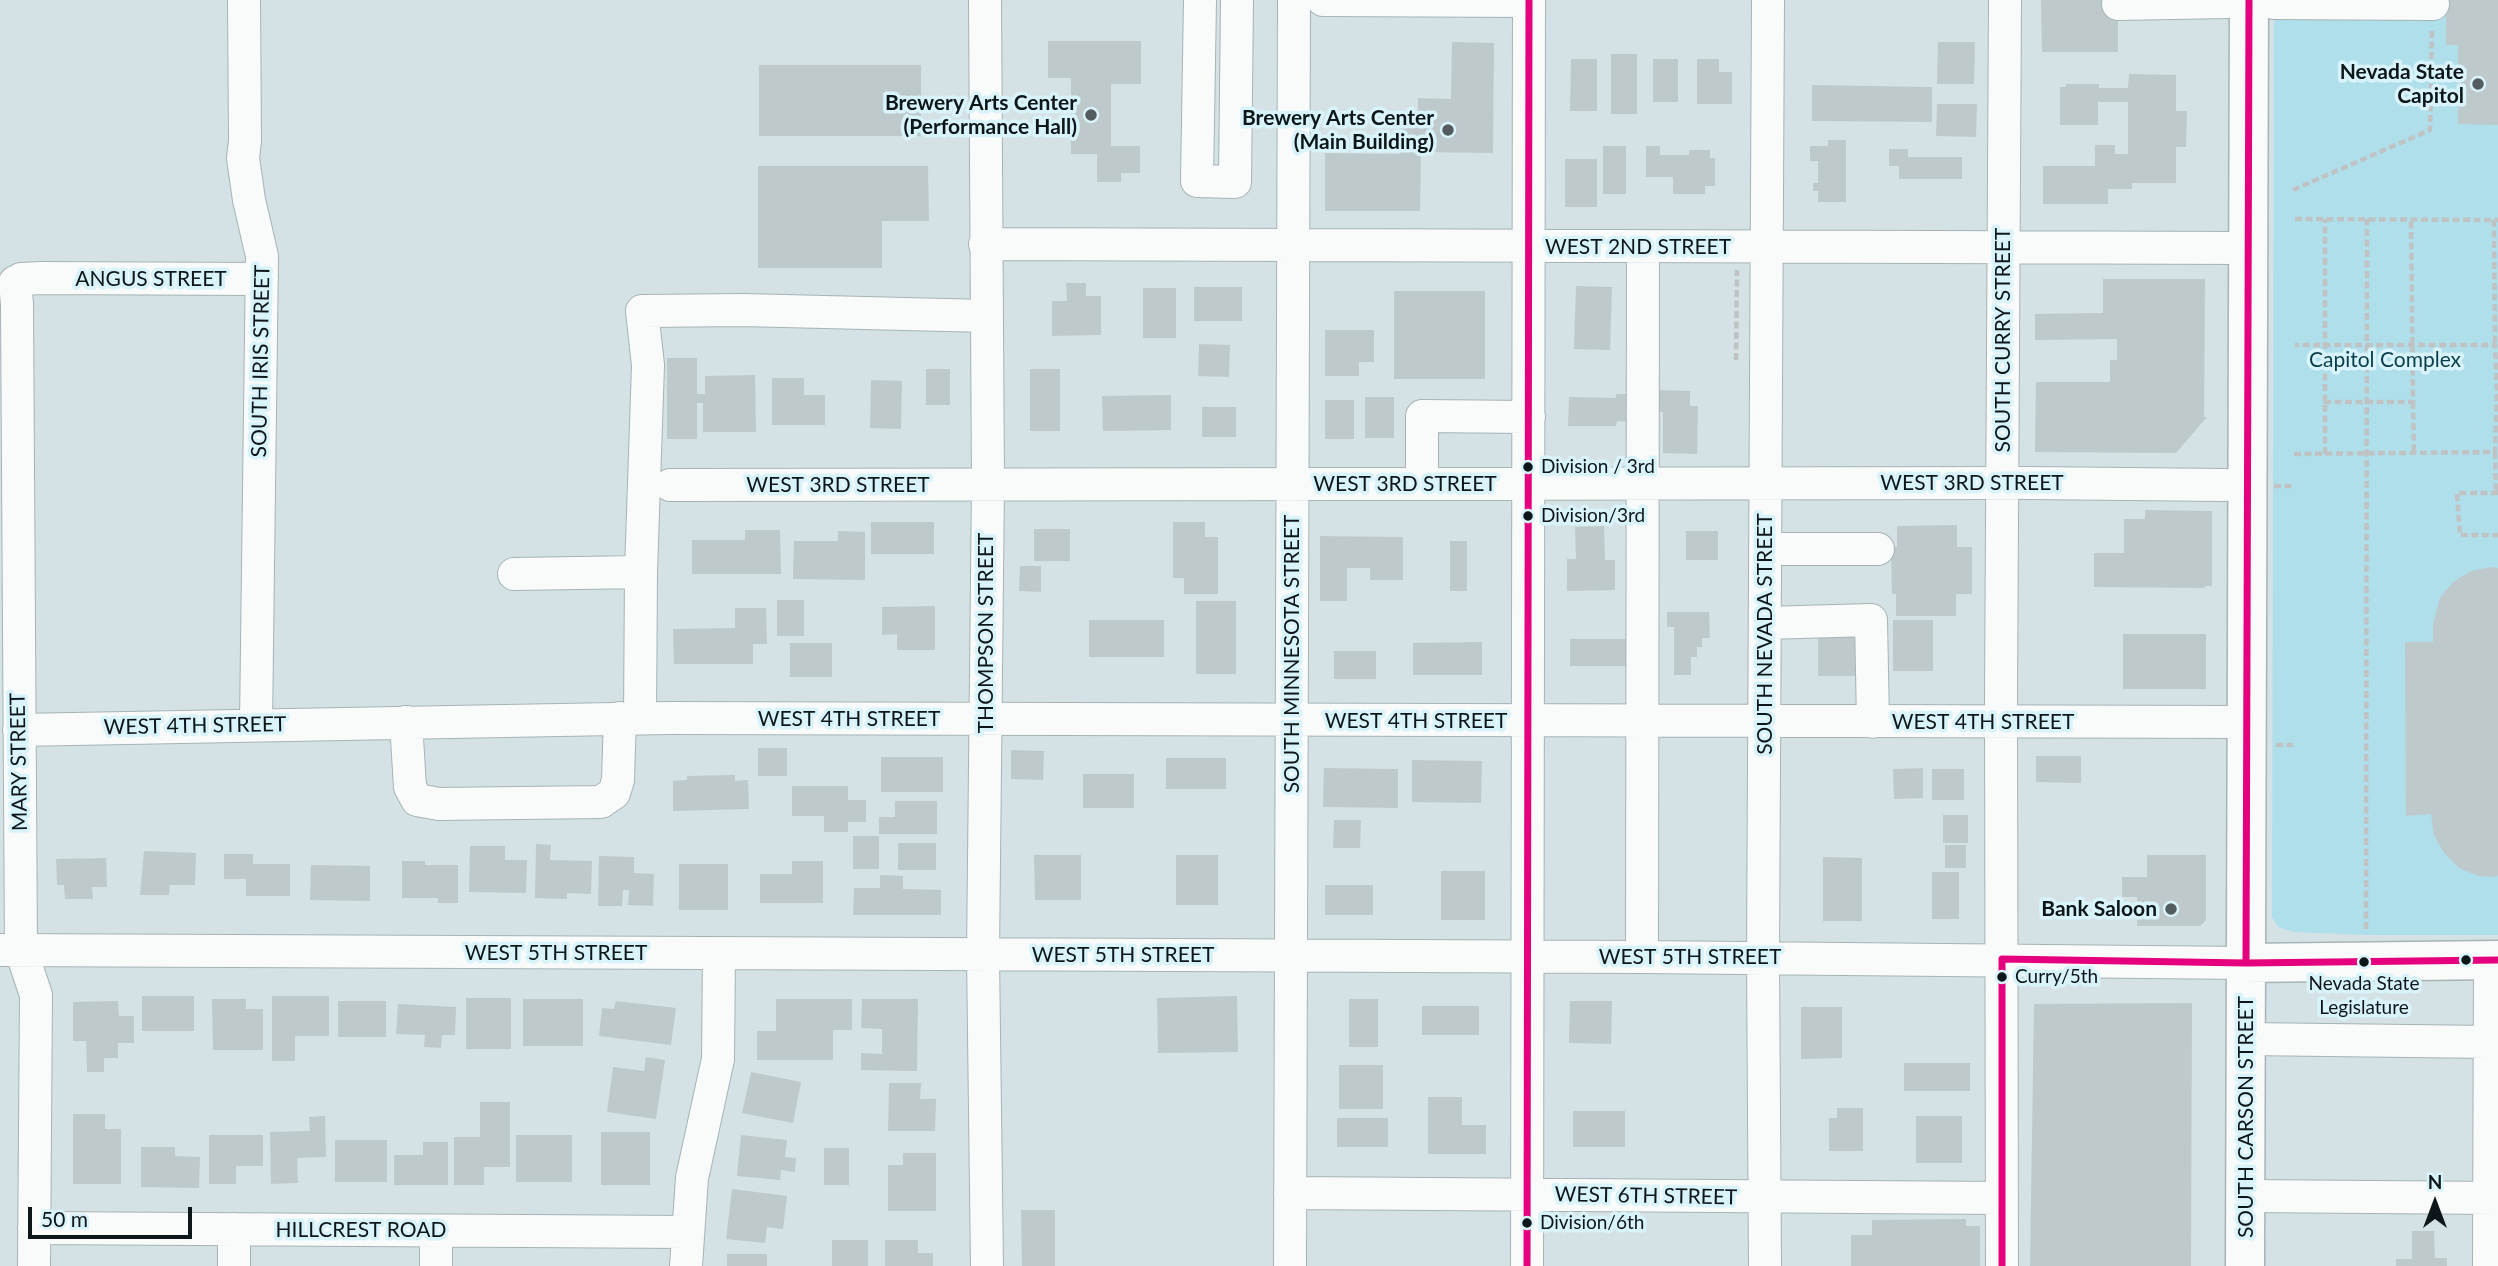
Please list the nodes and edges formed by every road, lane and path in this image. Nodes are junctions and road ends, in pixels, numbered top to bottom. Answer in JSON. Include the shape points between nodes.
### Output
{"nodes":[{"id":1,"x":244,"y":0,"type":"edge"},
{"id":2,"x":985,"y":0,"type":"edge"},
{"id":3,"x":1200,"y":0,"type":"edge"},
{"id":4,"x":1237,"y":0,"type":"edge"},
{"id":5,"x":1294,"y":0,"type":"edge"},
{"id":6,"x":1323,"y":0,"type":"edge"},
{"id":7,"x":1529,"y":0,"type":"edge"},
{"id":8,"x":1768,"y":1,"type":"edge"},
{"id":9,"x":2005,"y":1,"type":"edge"},
{"id":10,"x":2250,"y":2,"type":"edge"},
{"id":11,"x":2118,"y":4,"type":"dead end"},
{"id":12,"x":2433,"y":4,"type":"joint"},
{"id":13,"x":2293,"y":190,"type":"dead end"},
{"id":14,"x":2295,"y":219,"type":"dead end"},
{"id":15,"x":2325,"y":219,"type":"junction"},
{"id":16,"x":2367,"y":219,"type":"junction"},
{"id":17,"x":2411,"y":219,"type":"junction"},
{"id":18,"x":2496,"y":220,"type":"edge"},
{"id":19,"x":985,"y":244,"type":"junction"},
{"id":20,"x":1292,"y":244,"type":"junction"},
{"id":21,"x":1529,"y":246,"type":"junction"},
{"id":22,"x":1643,"y":247,"type":"junction"},
{"id":23,"x":1768,"y":247,"type":"junction"},
{"id":24,"x":2003,"y":248,"type":"junction"},
{"id":25,"x":2249,"y":248,"type":"junction"},
{"id":26,"x":1725,"y":269,"type":"dead end"},
{"id":27,"x":41,"y":278,"type":"joint"},
{"id":28,"x":262,"y":279,"type":"junction"},
{"id":29,"x":986,"y":316,"type":"junction"},
{"id":30,"x":2295,"y":345,"type":"dead end"},
{"id":31,"x":2323,"y":345,"type":"junction"},
{"id":32,"x":2369,"y":345,"type":"junction"},
{"id":33,"x":2413,"y":345,"type":"junction"},
{"id":34,"x":2496,"y":345,"type":"junction"},
{"id":35,"x":1736,"y":360,"type":"dead end"},
{"id":36,"x":2498,"y":391,"type":"edge"},
{"id":37,"x":2324,"y":402,"type":"junction"},
{"id":38,"x":2368,"y":402,"type":"junction"},
{"id":39,"x":2413,"y":402,"type":"junction"},
{"id":40,"x":1529,"y":417,"type":"junction"},
{"id":41,"x":2496,"y":452,"type":"junction"},
{"id":42,"x":2368,"y":453,"type":"junction"},
{"id":43,"x":2414,"y":453,"type":"junction"},
{"id":44,"x":2294,"y":454,"type":"dead end"},
{"id":45,"x":2325,"y":454,"type":"junction"},
{"id":46,"x":1529,"y":483,"type":"junction"},
{"id":47,"x":1644,"y":483,"type":"junction"},
{"id":48,"x":1765,"y":483,"type":"junction"},
{"id":49,"x":2002,"y":483,"type":"junction"},
{"id":50,"x":988,"y":484,"type":"junction"},
{"id":51,"x":1293,"y":484,"type":"junction"},
{"id":52,"x":1422,"y":484,"type":"junction"},
{"id":53,"x":670,"y":485,"type":"dead end"},
{"id":54,"x":2225,"y":485,"type":"dead end"},
{"id":55,"x":2270,"y":486,"type":"dead end"},
{"id":56,"x":2294,"y":486,"type":"dead end"},
{"id":57,"x":2497,"y":493,"type":"edge"},
{"id":58,"x":2498,"y":535,"type":"edge"},
{"id":59,"x":1765,"y":549,"type":"junction"},
{"id":60,"x":1878,"y":549,"type":"dead end"},
{"id":61,"x":641,"y":572,"type":"junction"},
{"id":62,"x":514,"y":573,"type":"dead end"},
{"id":63,"x":1765,"y":623,"type":"junction"},
{"id":64,"x":642,"y":718,"type":"junction"},
{"id":65,"x":985,"y":719,"type":"junction"},
{"id":66,"x":1291,"y":719,"type":"junction"},
{"id":67,"x":1527,"y":721,"type":"junction"},
{"id":68,"x":406,"y":722,"type":"junction"},
{"id":69,"x":1644,"y":722,"type":"junction"},
{"id":70,"x":1765,"y":722,"type":"junction"},
{"id":71,"x":1873,"y":722,"type":"junction"},
{"id":72,"x":2001,"y":722,"type":"junction"},
{"id":73,"x":256,"y":724,"type":"junction"},
{"id":74,"x":19,"y":730,"type":"junction"},
{"id":75,"x":2258,"y":734,"type":"junction"},
{"id":76,"x":2293,"y":745,"type":"dead end"},
{"id":77,"x":2366,"y":929,"type":"dead end"},
{"id":78,"x":10,"y":950,"type":"edge"},
{"id":79,"x":719,"y":954,"type":"junction"},
{"id":80,"x":983,"y":955,"type":"junction"},
{"id":81,"x":1290,"y":956,"type":"junction"},
{"id":82,"x":1526,"y":956,"type":"junction"},
{"id":83,"x":1642,"y":957,"type":"junction"},
{"id":84,"x":1763,"y":958,"type":"junction"},
{"id":85,"x":2002,"y":959,"type":"junction"},
{"id":86,"x":2494,"y":960,"type":"edge"},
{"id":87,"x":2246,"y":963,"type":"junction"},
{"id":88,"x":2247,"y":1039,"type":"junction"},
{"id":89,"x":2490,"y":1042,"type":"junction"},
{"id":90,"x":1290,"y":1194,"type":"junction"},
{"id":91,"x":1526,"y":1195,"type":"junction"},
{"id":92,"x":2246,"y":1196,"type":"junction"},
{"id":93,"x":1764,"y":1197,"type":"junction"},
{"id":94,"x":2002,"y":1198,"type":"junction"},
{"id":95,"x":2494,"y":1198,"type":"edge"},
{"id":96,"x":34,"y":1228,"type":"junction"},
{"id":97,"x":234,"y":1229,"type":"junction"},
{"id":98,"x":436,"y":1231,"type":"junction"},
{"id":99,"x":688,"y":1232,"type":"junction"},
{"id":100,"x":34,"y":1266,"type":"edge"},
{"id":101,"x":234,"y":1266,"type":"edge"},
{"id":102,"x":436,"y":1266,"type":"edge"},
{"id":103,"x":686,"y":1266,"type":"edge"},
{"id":104,"x":987,"y":1266,"type":"edge"},
{"id":105,"x":1290,"y":1266,"type":"edge"},
{"id":106,"x":1527,"y":1266,"type":"edge"},
{"id":107,"x":1765,"y":1266,"type":"edge"},
{"id":108,"x":2002,"y":1266,"type":"edge"},
{"id":109,"x":2245,"y":1266,"type":"edge"},
{"id":110,"x":2489,"y":1266,"type":"edge"}],
"edges":[{"from":1,"to":28,"type":"street","name":"SOUTH IRIS STREET","via":[[243,158],[262,256]]},
{"from":2,"to":19,"type":"street","name":"THOMPSON STREET"},
{"from":3,"to":4,"type":"street","via":[[1197,181],[1235,182]]},
{"from":5,"to":20,"type":"street","name":"SOUTH MINNESOTA STREET"},
{"from":6,"to":7,"type":"street"},
{"from":7,"to":21,"type":"street"},
{"from":8,"to":23,"type":"street","name":"SOUTH NEVADA STREET"},
{"from":9,"to":24,"type":"street","name":"SOUTH CURRY STREET"},
{"from":10,"to":11,"type":"street"},
{"from":10,"to":12,"type":"street"},
{"from":10,"to":25,"type":"main road","name":"SOUTH CARSON STREET"},
{"from":12,"to":13,"type":"path","via":[[2430,130]]},
{"from":14,"to":15,"type":"path"},
{"from":15,"to":16,"type":"path"},
{"from":15,"to":31,"type":"path"},
{"from":16,"to":17,"type":"path"},
{"from":16,"to":32,"type":"path"},
{"from":17,"to":18,"type":"path"},
{"from":17,"to":33,"type":"path"},
{"from":18,"to":34,"type":"path"},
{"from":19,"to":20,"type":"street","name":"WEST 2ND STREET"},
{"from":19,"to":29,"type":"street","name":"THOMPSON STREET"},
{"from":20,"to":21,"type":"street","name":"WEST 2ND STREET"},
{"from":20,"to":51,"type":"street","name":"SOUTH MINNESOTA STREET"},
{"from":21,"to":22,"type":"street","name":"WEST 2ND STREET"},
{"from":21,"to":40,"type":"street"},
{"from":22,"to":23,"type":"street","name":"WEST 2ND STREET"},
{"from":22,"to":47,"type":"street"},
{"from":23,"to":24,"type":"street","name":"WEST 2ND STREET"},
{"from":23,"to":48,"type":"street","name":"SOUTH NEVADA STREET"},
{"from":24,"to":25,"type":"street","name":"WEST 2ND STREET"},
{"from":24,"to":49,"type":"street","name":"SOUTH CURRY STREET"},
{"from":25,"to":75,"type":"main road","name":"SOUTH CARSON STREET"},
{"from":26,"to":35,"type":"path","via":[[1737,269]]},
{"from":27,"to":28,"type":"street","name":"ANGUS STREET"},
{"from":27,"to":74,"type":"street","name":"MARY STREET","via":[[15,282]]},
{"from":28,"to":73,"type":"street","name":"SOUTH IRIS STREET"},
{"from":29,"to":50,"type":"street","name":"THOMPSON STREET"},
{"from":29,"to":61,"type":"street","via":[[642,311],[648,365]]},
{"from":30,"to":31,"type":"path"},
{"from":31,"to":32,"type":"path"},
{"from":31,"to":37,"type":"path"},
{"from":32,"to":33,"type":"path"},
{"from":32,"to":38,"type":"path"},
{"from":33,"to":34,"type":"path"},
{"from":33,"to":39,"type":"path"},
{"from":34,"to":36,"type":"path"},
{"from":36,"to":41,"type":"path"},
{"from":37,"to":38,"type":"path"},
{"from":37,"to":45,"type":"path"},
{"from":38,"to":39,"type":"path"},
{"from":38,"to":42,"type":"path"},
{"from":39,"to":43,"type":"path"},
{"from":40,"to":46,"type":"street"},
{"from":40,"to":52,"type":"street","via":[[1422,416]]},
{"from":41,"to":43,"type":"path"},
{"from":41,"to":57,"type":"path"},
{"from":42,"to":43,"type":"path"},
{"from":42,"to":45,"type":"path"},
{"from":42,"to":77,"type":"path"},
{"from":44,"to":45,"type":"path"},
{"from":46,"to":47,"type":"street","name":"WEST 3RD STREET"},
{"from":46,"to":52,"type":"street","name":"WEST 3RD STREET"},
{"from":46,"to":67,"type":"street"},
{"from":47,"to":48,"type":"street","name":"WEST 3RD STREET"},
{"from":47,"to":69,"type":"street"},
{"from":48,"to":49,"type":"street","name":"WEST 3RD STREET"},
{"from":48,"to":59,"type":"street","name":"SOUTH NEVADA STREET"},
{"from":49,"to":54,"type":"street","name":"WEST 3RD STREET"},
{"from":49,"to":72,"type":"street","name":"SOUTH CURRY STREET"},
{"from":50,"to":51,"type":"street","name":"WEST 3RD STREET"},
{"from":50,"to":53,"type":"street","name":"WEST 3RD STREET"},
{"from":50,"to":65,"type":"street","name":"THOMPSON STREET"},
{"from":51,"to":52,"type":"street","name":"WEST 3RD STREET"},
{"from":51,"to":66,"type":"street","name":"SOUTH MINNESOTA STREET"},
{"from":55,"to":56,"type":"path"},
{"from":57,"to":58,"type":"path","via":[[2457,493],[2460,535]]},
{"from":59,"to":60,"type":"street"},
{"from":59,"to":63,"type":"street","name":"SOUTH NEVADA STREET"},
{"from":61,"to":62,"type":"street"},
{"from":61,"to":64,"type":"street"},
{"from":63,"to":70,"type":"street","name":"SOUTH NEVADA STREET"},
{"from":63,"to":71,"type":"street","via":[[1871,620]]},
{"from":64,"to":65,"type":"street","name":"WEST 4TH STREET"},
{"from":64,"to":68,"type":"street","name":"WEST 4TH STREET"},
{"from":64,"to":68,"type":"street","via":[[614,793],[601,802],[547,803],[417,800],[410,787]]},
{"from":65,"to":66,"type":"street","name":"WEST 4TH STREET"},
{"from":65,"to":80,"type":"street","name":"THOMPSON STREET"},
{"from":66,"to":67,"type":"street","name":"WEST 4TH STREET"},
{"from":66,"to":81,"type":"street","name":"SOUTH MINNESOTA STREET"},
{"from":67,"to":69,"type":"street","name":"WEST 4TH STREET"},
{"from":67,"to":82,"type":"street"},
{"from":68,"to":73,"type":"street","name":"WEST 4TH STREET"},
{"from":69,"to":70,"type":"street","name":"WEST 4TH STREET"},
{"from":69,"to":83,"type":"street"},
{"from":70,"to":71,"type":"street","name":"WEST 4TH STREET"},
{"from":70,"to":84,"type":"street","name":"SOUTH NEVADA STREET"},
{"from":71,"to":72,"type":"street","name":"WEST 4TH STREET"},
{"from":72,"to":75,"type":"street","name":"WEST 4TH STREET"},
{"from":72,"to":85,"type":"street","name":"SOUTH CURRY STREET"},
{"from":73,"to":74,"type":"street","name":"WEST 4TH STREET"},
{"from":74,"to":78,"type":"street","name":"MARY STREET"},
{"from":75,"to":76,"type":"path"},
{"from":75,"to":87,"type":"main road","name":"SOUTH CARSON STREET"},
{"from":78,"to":79,"type":"street","name":"WEST 5TH STREET"},
{"from":78,"to":96,"type":"street","name":"MARY STREET","via":[[36,995]]},
{"from":79,"to":80,"type":"street","name":"WEST 5TH STREET"},
{"from":79,"to":99,"type":"street","via":[[718,1059],[692,1178]]},
{"from":80,"to":81,"type":"street","name":"WEST 5TH STREET"},
{"from":80,"to":104,"type":"street","name":"THOMPSON STREET"},
{"from":81,"to":82,"type":"street","name":"WEST 5TH STREET"},
{"from":81,"to":90,"type":"street","name":"SOUTH MINNESOTA STREET"},
{"from":82,"to":83,"type":"street","name":"WEST 5TH STREET"},
{"from":82,"to":91,"type":"street"},
{"from":83,"to":84,"type":"street","name":"WEST 5TH STREET"},
{"from":84,"to":85,"type":"street","name":"WEST 5TH STREET"},
{"from":84,"to":93,"type":"street","name":"SOUTH NEVADA STREET"},
{"from":85,"to":87,"type":"street","name":"WEST 5TH STREET"},
{"from":85,"to":94,"type":"street","name":"SOUTH CURRY STREET"},
{"from":86,"to":87,"type":"main road"},
{"from":86,"to":89,"type":"street"},
{"from":87,"to":88,"type":"main road","name":"SOUTH CARSON STREET"},
{"from":88,"to":89,"type":"street"},
{"from":88,"to":92,"type":"main road","name":"SOUTH CARSON STREET"},
{"from":89,"to":95,"type":"street"},
{"from":90,"to":91,"type":"street","name":"WEST 6TH STREET"},
{"from":90,"to":105,"type":"street","name":"SOUTH MINNESOTA STREET"},
{"from":91,"to":93,"type":"street","name":"WEST 6TH STREET"},
{"from":91,"to":106,"type":"street"},
{"from":92,"to":95,"type":"street"},
{"from":92,"to":109,"type":"main road","name":"SOUTH CARSON STREET"},
{"from":93,"to":94,"type":"street","name":"WEST 6TH STREET"},
{"from":93,"to":107,"type":"street","name":"SOUTH NEVADA STREET"},
{"from":94,"to":108,"type":"street","name":"SOUTH CURRY STREET"},
{"from":95,"to":110,"type":"street"},
{"from":96,"to":97,"type":"street","name":"HILLCREST ROAD"},
{"from":96,"to":100,"type":"street","name":"MARY STREET"},
{"from":97,"to":98,"type":"street","name":"HILLCREST ROAD"},
{"from":97,"to":101,"type":"street"},
{"from":98,"to":99,"type":"street","name":"HILLCREST ROAD"},
{"from":98,"to":102,"type":"street"},
{"from":99,"to":103,"type":"street"}]}
